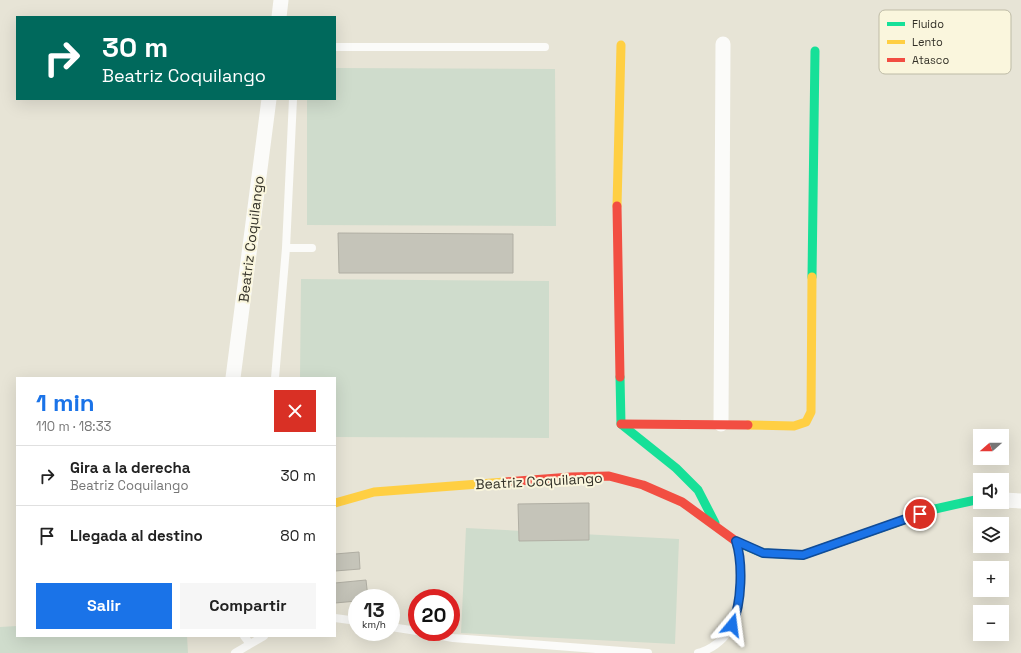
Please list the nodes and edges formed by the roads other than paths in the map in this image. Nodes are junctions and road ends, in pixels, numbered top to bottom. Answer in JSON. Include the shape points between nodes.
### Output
{"nodes":[{"id":1,"x":281,"y":0,"type":"edge"},
{"id":2,"x":279,"y":16,"type":"edge"},
{"id":3,"x":621,"y":44,"type":"dead end"},
{"id":4,"x":723,"y":44,"type":"dead end"},
{"id":5,"x":336,"y":47,"type":"edge"},
{"id":6,"x":545,"y":47,"type":"dead end"},
{"id":7,"x":815,"y":51,"type":"dead end"},
{"id":8,"x":268,"y":100,"type":"edge"},
{"id":9,"x":293,"y":100,"type":"edge"},
{"id":10,"x":286,"y":248,"type":"junction"},
{"id":11,"x":312,"y":248,"type":"dead end"},
{"id":12,"x":233,"y":377,"type":"edge"},
{"id":13,"x":275,"y":377,"type":"edge"},
{"id":14,"x":620,"y":424,"type":"junction"},
{"id":15,"x":721,"y":424,"type":"junction"},
{"id":16,"x":1009,"y":500,"type":"edge"},
{"id":17,"x":973,"y":501,"type":"edge"},
{"id":18,"x":1021,"y":501,"type":"edge"},
{"id":19,"x":336,"y":503,"type":"edge"},
{"id":20,"x":715,"y":524,"type":"junction"},
{"id":21,"x":736,"y":541,"type":"junction"},
{"id":22,"x":336,"y":618,"type":"edge"},
{"id":23,"x":348,"y":620,"type":"edge"},
{"id":24,"x":245,"y":637,"type":"edge"},
{"id":25,"x":262,"y":637,"type":"edge"},
{"id":26,"x":460,"y":639,"type":"edge"},
{"id":27,"x":250,"y":644,"type":"junction"},
{"id":28,"x":235,"y":653,"type":"edge"},
{"id":29,"x":648,"y":653,"type":"edge"},
{"id":30,"x":698,"y":653,"type":"edge"}],
"edges":[{"from":1,"to":2,"type":"street"},
{"from":3,"to":14,"type":"street","via":[[617,212]]},
{"from":4,"to":15,"type":"street"},
{"from":5,"to":6,"type":"lane"},
{"from":7,"to":15,"type":"street","via":[[811,412],[806,422],[794,426]]},
{"from":8,"to":12,"type":"street","name":"Beatriz Coquilango"},
{"from":9,"to":10,"type":"lane"},
{"from":10,"to":11,"type":"lane"},
{"from":10,"to":13,"type":"lane"},
{"from":14,"to":15,"type":"street"},
{"from":14,"to":20,"type":"street","via":[[676,468],[698,490]]},
{"from":16,"to":18,"type":"street"},
{"from":17,"to":21,"type":"street","name":"Beatriz Coquilango","via":[[935,509],[803,555],[763,553]]},
{"from":19,"to":20,"type":"street","name":"Beatriz Coquilango","via":[[374,492],[609,476],[643,485],[682,502]]},
{"from":20,"to":21,"type":"street","name":"Beatriz Coquilango"},
{"from":21,"to":30,"type":"lane","via":[[740,560],[736,616],[728,633],[718,643]]},
{"from":22,"to":23,"type":"lane"},
{"from":24,"to":27,"type":"lane"},
{"from":25,"to":27,"type":"lane"},
{"from":26,"to":29,"type":"lane"},
{"from":27,"to":28,"type":"lane"}]}
